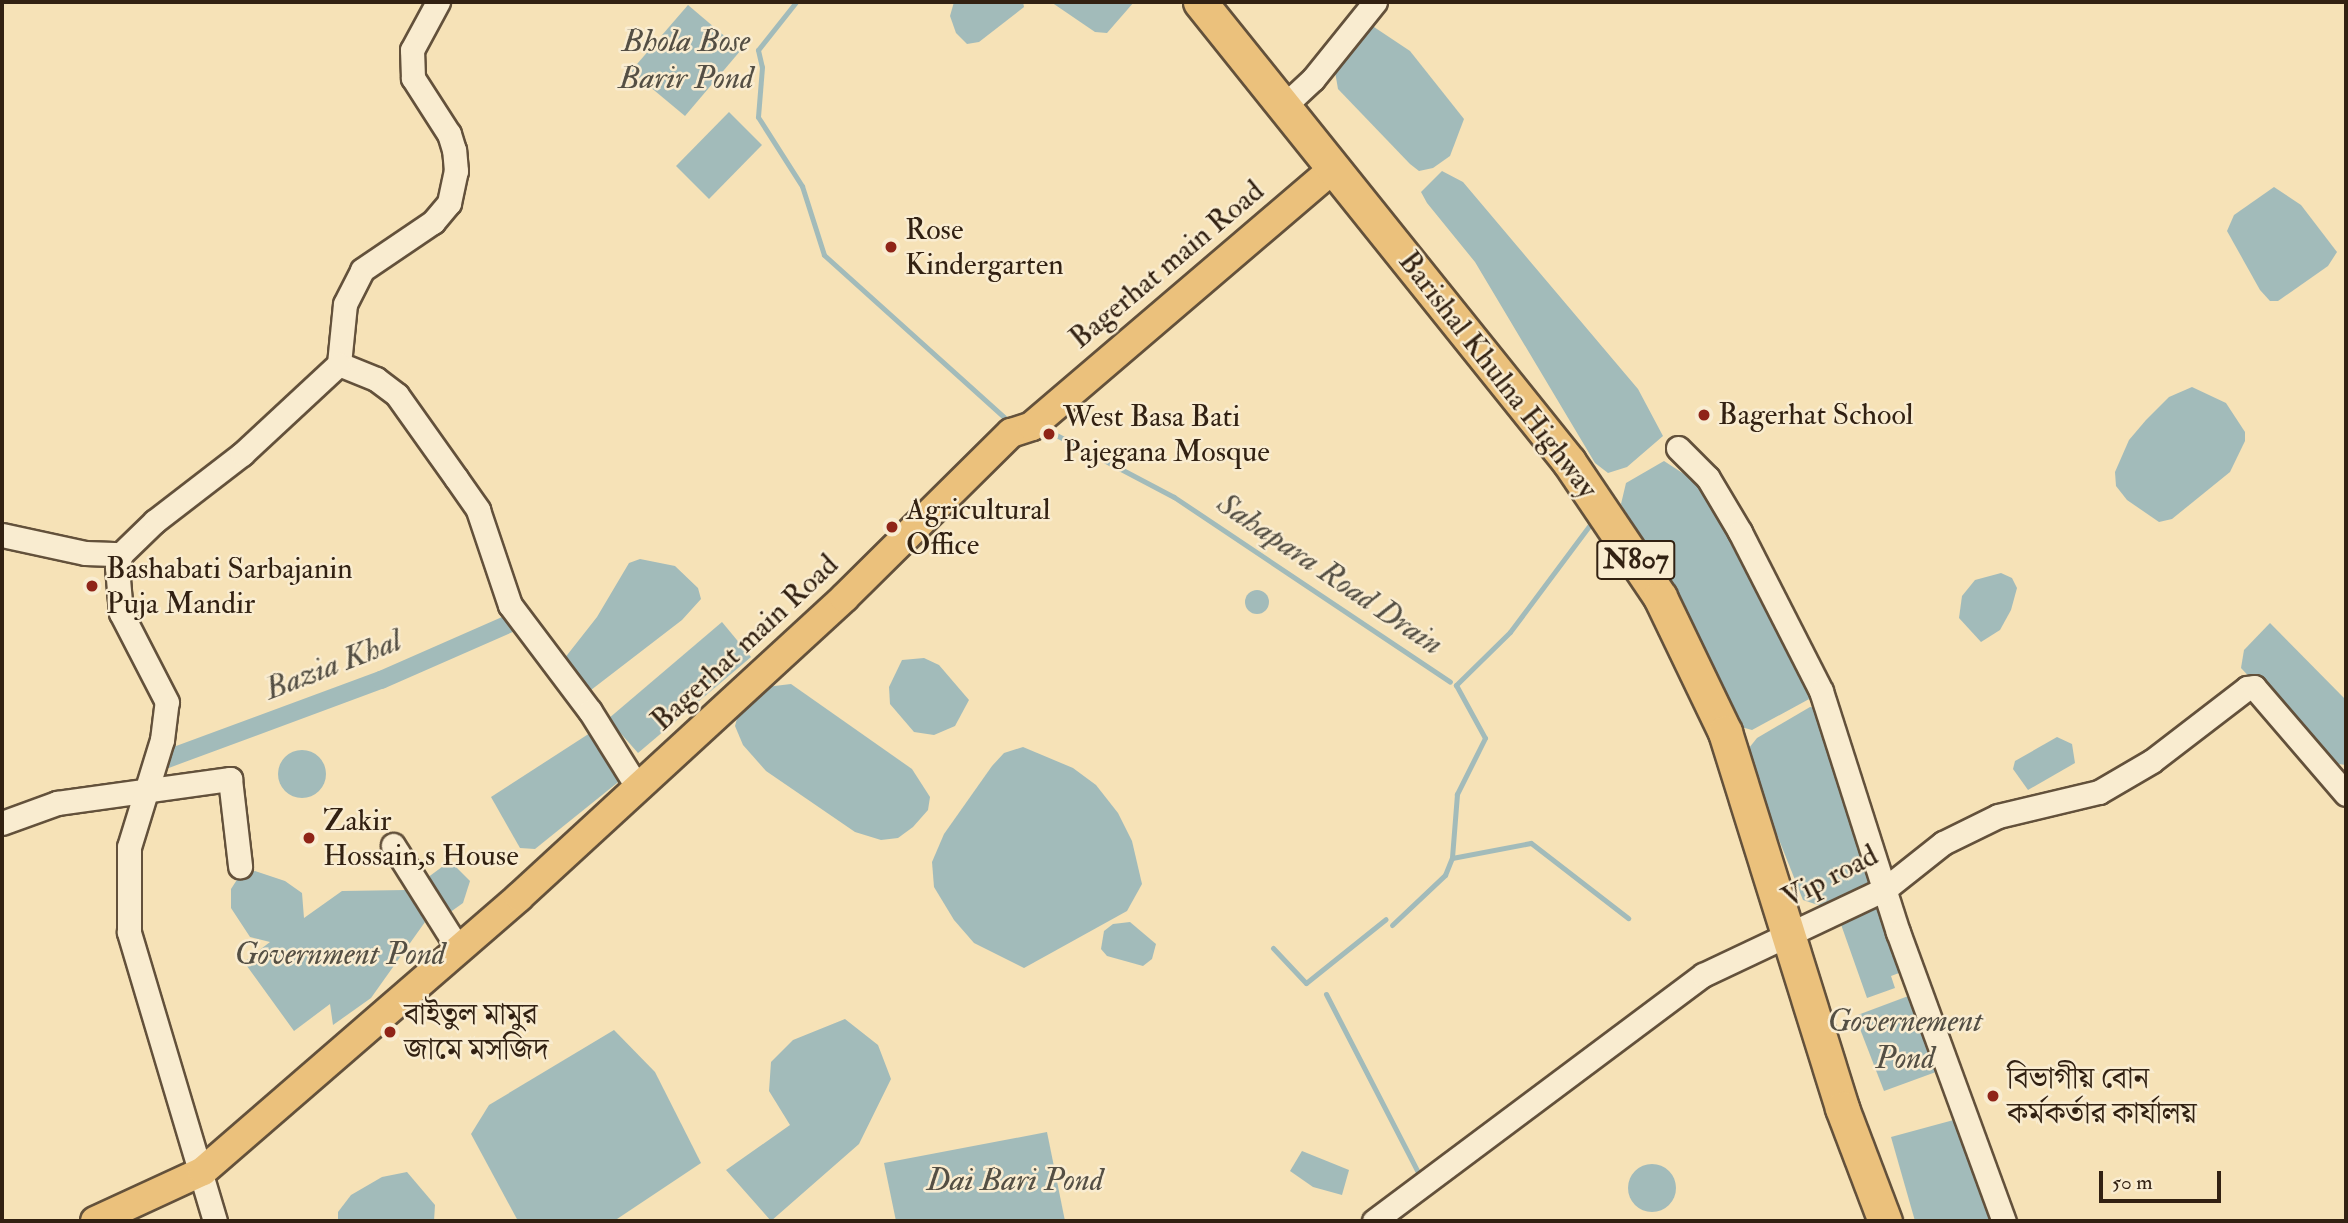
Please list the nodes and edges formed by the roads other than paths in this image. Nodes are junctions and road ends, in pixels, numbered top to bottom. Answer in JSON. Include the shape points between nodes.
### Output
{"nodes":[{"id":1,"x":438,"y":2,"type":"edge"},
{"id":2,"x":1200,"y":2,"type":"edge"},
{"id":3,"x":1375,"y":2,"type":"edge"},
{"id":4,"x":1284,"y":106,"type":"junction"},
{"id":5,"x":1334,"y":168,"type":"junction"},
{"id":6,"x":338,"y":363,"type":"junction"},
{"id":7,"x":1678,"y":447,"type":"dead end"},
{"id":8,"x":2,"y":535,"type":"edge"},
{"id":9,"x":121,"y":554,"type":"junction"},
{"id":10,"x":149,"y":784,"type":"junction"},
{"id":11,"x":638,"y":788,"type":"junction"},
{"id":12,"x":2346,"y":794,"type":"edge"},
{"id":13,"x":2,"y":823,"type":"edge"},
{"id":14,"x":393,"y":845,"type":"dead end"},
{"id":15,"x":240,"y":866,"type":"dead end"},
{"id":16,"x":1885,"y":889,"type":"junction"},
{"id":17,"x":1789,"y":933,"type":"junction"},
{"id":18,"x":459,"y":950,"type":"junction"},
{"id":19,"x":203,"y":1171,"type":"junction"},
{"id":20,"x":95,"y":1221,"type":"edge"},
{"id":21,"x":215,"y":1221,"type":"edge"},
{"id":22,"x":1374,"y":1221,"type":"edge"},
{"id":23,"x":1885,"y":1221,"type":"edge"},
{"id":24,"x":2004,"y":1221,"type":"edge"}],
"edges":[{"from":1,"to":6,"type":"street","via":[[412,50],[412,78],[449,134],[454,150],[456,171],[449,203],[433,222],[362,270],[345,304]]},
{"from":2,"to":4,"type":"highway","name":"Barishal Khulna Highway","number":"N807"},
{"from":3,"to":4,"type":"street","via":[[1328,62]]},
{"from":4,"to":5,"type":"highway","name":"Barishal Khulna Highway","number":"N807"},
{"from":5,"to":11,"type":"main road","name":"Bagerhat main Road","via":[[1032,426],[1011,433],[844,598]]},
{"from":5,"to":17,"type":"highway","name":"Barishal Khulna Highway","number":"N807","via":[[1569,462],[1660,597],[1725,732]]},
{"from":6,"to":9,"type":"street","via":[[243,454],[173,504]]},
{"from":6,"to":11,"type":"street","via":[[376,379],[397,396],[456,478],[478,510],[509,605],[590,711]]},
{"from":7,"to":16,"type":"street","via":[[1708,478],[1798,639],[1840,745]]},
{"from":8,"to":9,"type":"street","via":[[85,553]]},
{"from":9,"to":10,"type":"street","via":[[117,567],[121,613],[167,702]]},
{"from":10,"to":13,"type":"street","via":[[57,803]]},
{"from":10,"to":15,"type":"street","via":[[230,779]]},
{"from":10,"to":19,"type":"street","via":[[129,847],[129,932]]},
{"from":11,"to":18,"type":"main road","name":"Bagerhat main Road"},
{"from":12,"to":16,"type":"street","name":"Vip road","via":[[2252,686],[2152,761],[2099,792],[1998,816],[1943,843]]},
{"from":14,"to":18,"type":"street"},
{"from":16,"to":17,"type":"street","name":"Vip road"},
{"from":16,"to":24,"type":"street"},
{"from":17,"to":22,"type":"street","name":"Vip road","via":[[1703,975]]},
{"from":17,"to":23,"type":"highway","name":"Barishal Khulna Highway","number":"N807","via":[[1842,1108]]},
{"from":18,"to":19,"type":"main road","name":"Bagerhat main Road"},
{"from":19,"to":20,"type":"main road","name":"Bagerhat main Road"},
{"from":19,"to":21,"type":"street"}]}
